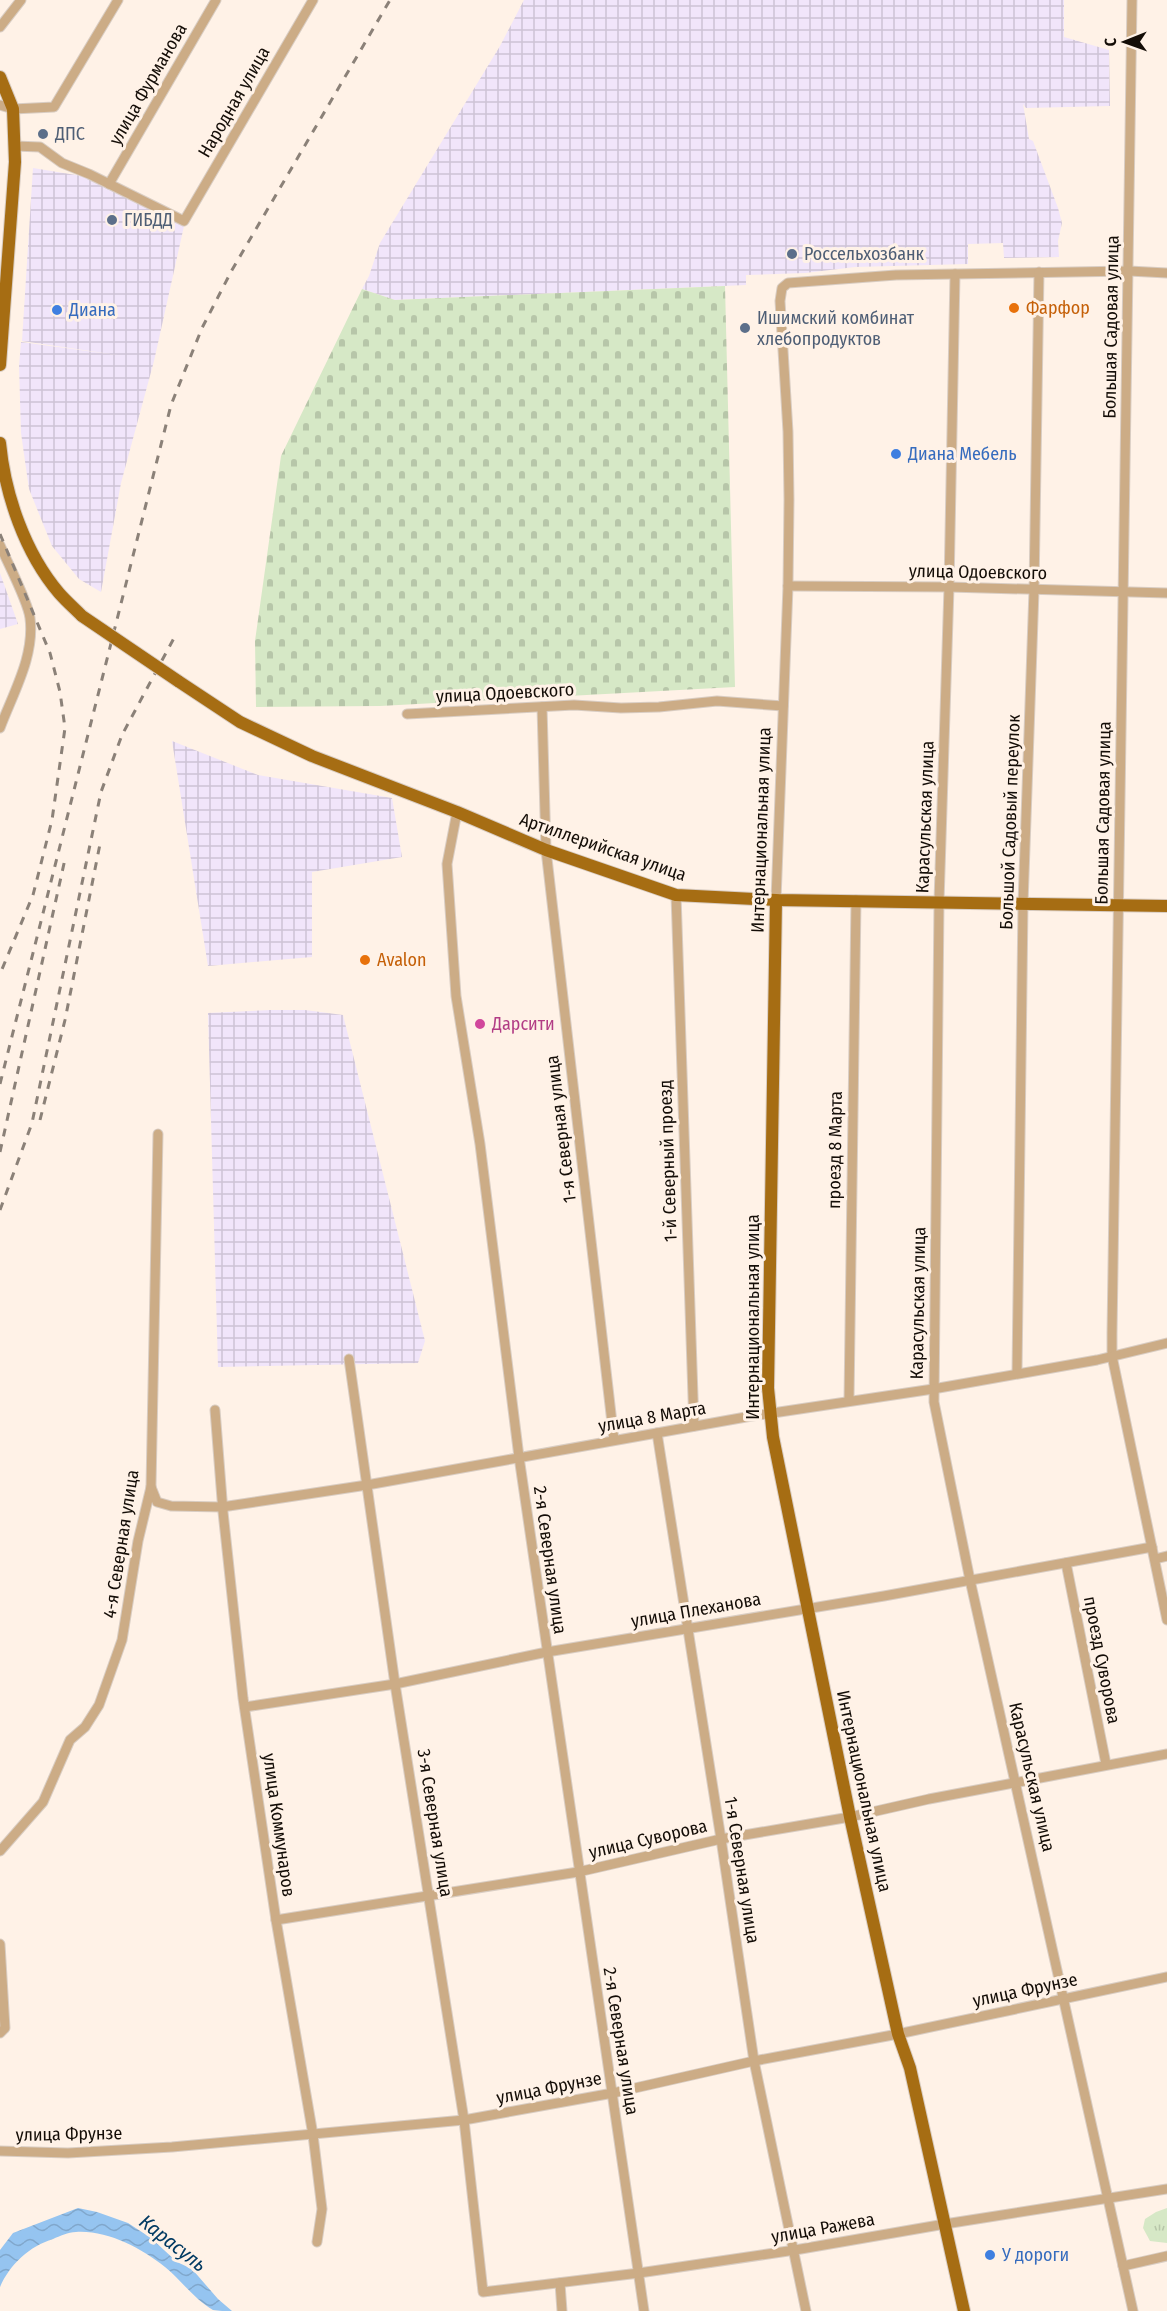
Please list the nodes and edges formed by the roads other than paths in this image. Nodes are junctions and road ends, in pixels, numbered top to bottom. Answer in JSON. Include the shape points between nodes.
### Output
{"nodes":[{"id":1,"x":21,"y":0,"type":"edge"},
{"id":2,"x":118,"y":0,"type":"edge"},
{"id":3,"x":216,"y":0,"type":"edge"},
{"id":4,"x":313,"y":0,"type":"edge"},
{"id":5,"x":1132,"y":0,"type":"edge"},
{"id":6,"x":0,"y":27,"type":"edge"},
{"id":7,"x":0,"y":77,"type":"edge"},
{"id":8,"x":0,"y":105,"type":"edge"},
{"id":9,"x":13,"y":109,"type":"junction"},
{"id":10,"x":15,"y":146,"type":"junction"},
{"id":11,"x":109,"y":184,"type":"junction"},
{"id":12,"x":1129,"y":271,"type":"junction"},
{"id":13,"x":1039,"y":272,"type":"junction"},
{"id":14,"x":1167,"y":273,"type":"edge"},
{"id":15,"x":955,"y":274,"type":"junction"},
{"id":16,"x":0,"y":365,"type":"edge"},
{"id":17,"x":0,"y":442,"type":"edge"},
{"id":18,"x":0,"y":545,"type":"edge"},
{"id":19,"x":788,"y":586,"type":"junction"},
{"id":20,"x":949,"y":587,"type":"junction"},
{"id":21,"x":1034,"y":590,"type":"junction"},
{"id":22,"x":1123,"y":592,"type":"junction"},
{"id":23,"x":1167,"y":592,"type":"edge"},
{"id":24,"x":542,"y":706,"type":"junction"},
{"id":25,"x":783,"y":706,"type":"junction"},
{"id":26,"x":407,"y":714,"type":"dead end"},
{"id":27,"x":2,"y":718,"type":"edge"},
{"id":28,"x":0,"y":728,"type":"edge"},
{"id":29,"x":457,"y":812,"type":"junction"},
{"id":30,"x":546,"y":850,"type":"junction"},
{"id":31,"x":676,"y":895,"type":"junction"},
{"id":32,"x":776,"y":900,"type":"junction"},
{"id":33,"x":856,"y":900,"type":"junction"},
{"id":34,"x":939,"y":902,"type":"junction"},
{"id":35,"x":1023,"y":903,"type":"junction"},
{"id":36,"x":1118,"y":905,"type":"junction"},
{"id":37,"x":1167,"y":906,"type":"edge"},
{"id":38,"x":159,"y":1134,"type":"dead end"},
{"id":39,"x":1167,"y":1343,"type":"edge"},
{"id":40,"x":1113,"y":1356,"type":"junction"},
{"id":41,"x":349,"y":1359,"type":"dead end"},
{"id":42,"x":1017,"y":1373,"type":"junction"},
{"id":43,"x":933,"y":1389,"type":"junction"},
{"id":44,"x":849,"y":1400,"type":"junction"},
{"id":45,"x":215,"y":1410,"type":"dead end"},
{"id":46,"x":770,"y":1413,"type":"junction"},
{"id":47,"x":694,"y":1426,"type":"junction"},
{"id":48,"x":657,"y":1433,"type":"junction"},
{"id":49,"x":614,"y":1440,"type":"junction"},
{"id":50,"x":519,"y":1456,"type":"junction"},
{"id":51,"x":367,"y":1485,"type":"junction"},
{"id":52,"x":151,"y":1487,"type":"junction"},
{"id":53,"x":157,"y":1502,"type":"junction"},
{"id":54,"x":222,"y":1507,"type":"junction"},
{"id":55,"x":145,"y":1510,"type":"junction"},
{"id":56,"x":1152,"y":1547,"type":"junction"},
{"id":57,"x":1167,"y":1556,"type":"edge"},
{"id":58,"x":1155,"y":1559,"type":"junction"},
{"id":59,"x":1066,"y":1563,"type":"junction"},
{"id":60,"x":970,"y":1580,"type":"junction"},
{"id":61,"x":807,"y":1607,"type":"junction"},
{"id":62,"x":1167,"y":1620,"type":"edge"},
{"id":63,"x":687,"y":1628,"type":"junction"},
{"id":64,"x":547,"y":1652,"type":"junction"},
{"id":65,"x":395,"y":1684,"type":"junction"},
{"id":66,"x":245,"y":1707,"type":"junction"},
{"id":67,"x":1167,"y":1754,"type":"edge"},
{"id":68,"x":1106,"y":1764,"type":"junction"},
{"id":69,"x":1016,"y":1783,"type":"junction"},
{"id":70,"x":850,"y":1816,"type":"junction"},
{"id":71,"x":721,"y":1839,"type":"junction"},
{"id":72,"x":0,"y":1851,"type":"edge"},
{"id":73,"x":579,"y":1872,"type":"junction"},
{"id":74,"x":430,"y":1897,"type":"junction"},
{"id":75,"x":276,"y":1920,"type":"junction"},
{"id":76,"x":0,"y":1944,"type":"edge"},
{"id":77,"x":1167,"y":1977,"type":"edge"},
{"id":78,"x":1064,"y":1998,"type":"junction"},
{"id":79,"x":0,"y":2033,"type":"edge"},
{"id":80,"x":898,"y":2034,"type":"junction"},
{"id":81,"x":754,"y":2061,"type":"junction"},
{"id":82,"x":613,"y":2093,"type":"junction"},
{"id":83,"x":464,"y":2120,"type":"junction"},
{"id":84,"x":313,"y":2135,"type":"junction"},
{"id":85,"x":0,"y":2151,"type":"edge"},
{"id":86,"x":1167,"y":2189,"type":"edge"},
{"id":87,"x":1108,"y":2199,"type":"junction"},
{"id":88,"x":945,"y":2224,"type":"junction"},
{"id":89,"x":316,"y":2242,"type":"dead end"},
{"id":90,"x":795,"y":2250,"type":"junction"},
{"id":91,"x":1167,"y":2256,"type":"edge"},
{"id":92,"x":1123,"y":2266,"type":"junction"},
{"id":93,"x":639,"y":2273,"type":"junction"},
{"id":94,"x":560,"y":2283,"type":"junction"},
{"id":95,"x":483,"y":2292,"type":"joint"},
{"id":96,"x":562,"y":2311,"type":"edge"},
{"id":97,"x":644,"y":2311,"type":"edge"},
{"id":98,"x":806,"y":2311,"type":"edge"},
{"id":99,"x":964,"y":2311,"type":"edge"},
{"id":100,"x":1133,"y":2311,"type":"edge"}],
"edges":[{"from":1,"to":6,"type":"street"},
{"from":2,"to":9,"type":"street","via":[[54,107]]},
{"from":3,"to":11,"type":"street","name":"улица Фурманова"},
{"from":4,"to":11,"type":"street","name":"Народная улица","via":[[184,220]]},
{"from":5,"to":12,"type":"street","name":"Большая Садовая улица"},
{"from":7,"to":9,"type":"main road"},
{"from":8,"to":9,"type":"street"},
{"from":9,"to":10,"type":"main road"},
{"from":10,"to":11,"type":"street","via":[[40,147],[62,163]]},
{"from":10,"to":16,"type":"main road"},
{"from":12,"to":13,"type":"street"},
{"from":12,"to":14,"type":"street"},
{"from":12,"to":22,"type":"street","name":"Большая Садовая улица"},
{"from":13,"to":15,"type":"street"},
{"from":13,"to":21,"type":"street","name":"Большой Садовый переулок"},
{"from":15,"to":19,"type":"street","name":"Интернациональная улица","via":[[788,283],[782,288],[788,432]]},
{"from":15,"to":20,"type":"street","name":"Карасульская улица"},
{"from":17,"to":29,"type":"main road","name":"Артиллерийская улица","bridge":true,"via":[[6,482],[26,539],[40,567],[82,616],[240,722],[312,756]]},
{"from":18,"to":27,"type":"street","via":[[30,616],[25,664]]},
{"from":19,"to":20,"type":"street","name":"улица Одоевского"},
{"from":19,"to":25,"type":"street","name":"Интернациональная улица"},
{"from":20,"to":21,"type":"street","name":"улица Одоевского"},
{"from":20,"to":34,"type":"street","name":"Карасульская улица"},
{"from":21,"to":22,"type":"street","name":"улица Одоевского"},
{"from":21,"to":35,"type":"street","name":"Большой Садовый переулок"},
{"from":22,"to":23,"type":"street","name":"улица Одоевского"},
{"from":22,"to":36,"type":"street","name":"Большая Садовая улица"},
{"from":24,"to":25,"type":"street","name":"улица Одоевского","via":[[659,707],[717,701]]},
{"from":24,"to":26,"type":"street","name":"улица Одоевского"},
{"from":24,"to":30,"type":"street","name":"1-я Северная улица"},
{"from":25,"to":32,"type":"street","name":"Интернациональная улица"},
{"from":27,"to":28,"type":"street"},
{"from":29,"to":30,"type":"main road","name":"Артиллерийская улица"},
{"from":29,"to":50,"type":"street","name":"2-я Северная улица","via":[[447,864],[456,996],[480,1144]]},
{"from":30,"to":31,"type":"main road","name":"Артиллерийская улица"},
{"from":30,"to":49,"type":"street","name":"1-я Северная улица"},
{"from":31,"to":32,"type":"main road","name":"Артиллерийская улица"},
{"from":31,"to":47,"type":"street","name":"1-й Северный проезд"},
{"from":32,"to":33,"type":"main road","name":"Артиллерийская улица"},
{"from":32,"to":46,"type":"main road","name":"Интернациональная улица"},
{"from":33,"to":34,"type":"main road","name":"Артиллерийская улица"},
{"from":33,"to":44,"type":"street","name":"проезд 8 Марта"},
{"from":34,"to":35,"type":"main road","name":"Артиллерийская улица"},
{"from":34,"to":43,"type":"street","name":"Карасульская улица"},
{"from":35,"to":36,"type":"main road","name":"Артиллерийская улица"},
{"from":35,"to":42,"type":"street","name":"Большой Садовый переулок"},
{"from":36,"to":37,"type":"main road","name":"Артиллерийская улица"},
{"from":36,"to":40,"type":"street","name":"Большая Садовая улица"},
{"from":38,"to":52,"type":"street","name":"4-я Северная улица"},
{"from":39,"to":40,"type":"street","name":"улица 8 Марта"},
{"from":40,"to":42,"type":"street","name":"улица 8 Марта"},
{"from":40,"to":56,"type":"street","name":"Большая Садовая улица"},
{"from":41,"to":51,"type":"street","name":"3-я Северная улица"},
{"from":42,"to":43,"type":"street","name":"улица 8 Марта"},
{"from":43,"to":44,"type":"street","name":"улица 8 Марта"},
{"from":43,"to":60,"type":"street","name":"Карасульская улица"},
{"from":44,"to":46,"type":"street","name":"улица 8 Марта"},
{"from":45,"to":54,"type":"street","name":"улица Коммунаров"},
{"from":46,"to":47,"type":"street","name":"улица 8 Марта"},
{"from":46,"to":61,"type":"main road","name":"Интернациональная улица"},
{"from":47,"to":48,"type":"street","name":"улица 8 Марта"},
{"from":48,"to":49,"type":"street","name":"улица 8 Марта"},
{"from":48,"to":63,"type":"street","name":"1-я Северная улица"},
{"from":49,"to":50,"type":"street","name":"улица 8 Марта"},
{"from":50,"to":51,"type":"street","name":"улица 8 Марта"},
{"from":50,"to":64,"type":"street","name":"2-я Северная улица"},
{"from":51,"to":54,"type":"street","name":"улица 8 Марта"},
{"from":51,"to":65,"type":"street","name":"3-я Северная улица"},
{"from":52,"to":53,"type":"street"},
{"from":52,"to":55,"type":"street","name":"4-я Северная улица"},
{"from":53,"to":54,"type":"street","name":"улица 8 Марта"},
{"from":53,"to":55,"type":"street"},
{"from":54,"to":66,"type":"street","name":"улица Коммунаров"},
{"from":55,"to":72,"type":"street","name":"4-я Северная улица","via":[[122,1640],[99,1705],[85,1727],[70,1740],[44,1802]]},
{"from":56,"to":58,"type":"street","name":"Большая Садовая улица"},
{"from":56,"to":59,"type":"street","name":"улица Плеханова"},
{"from":57,"to":58,"type":"street"},
{"from":58,"to":62,"type":"street","name":"Большая Садовая улица"},
{"from":59,"to":60,"type":"street","name":"улица Плеханова"},
{"from":59,"to":68,"type":"street","name":"проезд Суворова"},
{"from":60,"to":61,"type":"street","name":"улица Плеханова"},
{"from":60,"to":69,"type":"street","name":"Карасульская улица"},
{"from":61,"to":63,"type":"street","name":"улица Плеханова"},
{"from":61,"to":70,"type":"main road","name":"Интернациональная улица"},
{"from":63,"to":64,"type":"street","name":"улица Плеханова"},
{"from":63,"to":71,"type":"street","name":"1-я Северная улица"},
{"from":64,"to":65,"type":"street","name":"улица Плеханова"},
{"from":64,"to":73,"type":"street","name":"2-я Северная улица"},
{"from":65,"to":66,"type":"street","name":"улица Плеханова"},
{"from":65,"to":74,"type":"street","name":"3-я Северная улица"},
{"from":66,"to":75,"type":"street","name":"улица Коммунаров"},
{"from":67,"to":68,"type":"street","name":"улица Суворова"},
{"from":68,"to":69,"type":"street","name":"улица Суворова"},
{"from":69,"to":70,"type":"street","name":"улица Суворова"},
{"from":69,"to":78,"type":"street","name":"Карасульская улица"},
{"from":70,"to":71,"type":"street","name":"улица Суворова"},
{"from":70,"to":80,"type":"main road","name":"Интернациональная улица"},
{"from":71,"to":73,"type":"street","name":"улица Суворова"},
{"from":71,"to":81,"type":"street","name":"1-я Северная улица"},
{"from":73,"to":74,"type":"street","name":"улица Суворова"},
{"from":73,"to":82,"type":"street","name":"2-я Северная улица"},
{"from":74,"to":75,"type":"street","name":"улица Суворова"},
{"from":74,"to":83,"type":"street","name":"3-я Северная улица"},
{"from":75,"to":84,"type":"street","name":"улица Коммунаров"},
{"from":76,"to":79,"type":"street","via":[[5,2028]]},
{"from":77,"to":78,"type":"street","name":"улица Фрунзе"},
{"from":78,"to":80,"type":"street","name":"улица Фрунзе"},
{"from":78,"to":87,"type":"street","name":"Карасульская улица"},
{"from":80,"to":81,"type":"street","name":"улица Фрунзе"},
{"from":80,"to":88,"type":"main road","name":"Интернациональная улица","via":[[910,2068]]},
{"from":81,"to":82,"type":"street","name":"улица Фрунзе"},
{"from":81,"to":90,"type":"street","name":"1-я Северная улица"},
{"from":82,"to":83,"type":"street","name":"улица Фрунзе"},
{"from":82,"to":93,"type":"street","name":"2-я Северная улица"},
{"from":83,"to":84,"type":"street","name":"улица Фрунзе"},
{"from":83,"to":95,"type":"street","name":"3-я Северная улица"},
{"from":84,"to":85,"type":"street","name":"улица Фрунзе","via":[[68,2153]]},
{"from":84,"to":89,"type":"street","name":"улица Коммунаров","via":[[322,2209]]},
{"from":86,"to":87,"type":"street","name":"улица Ражева"},
{"from":87,"to":88,"type":"street","name":"улица Ражева"},
{"from":87,"to":92,"type":"street","name":"Карасульская улица"},
{"from":88,"to":90,"type":"street","name":"улица Ражева"},
{"from":88,"to":99,"type":"main road","name":"Интернациональная улица"},
{"from":90,"to":93,"type":"street","name":"улица Ражева"},
{"from":90,"to":98,"type":"street","name":"1-я Северная улица"},
{"from":91,"to":92,"type":"street"},
{"from":92,"to":100,"type":"street","name":"Карасульская улица"},
{"from":93,"to":94,"type":"street","name":"улица Ражева"},
{"from":93,"to":97,"type":"street","name":"2-я Северная улица"},
{"from":94,"to":95,"type":"street","name":"улица Ражева"},
{"from":94,"to":96,"type":"street"}]}
